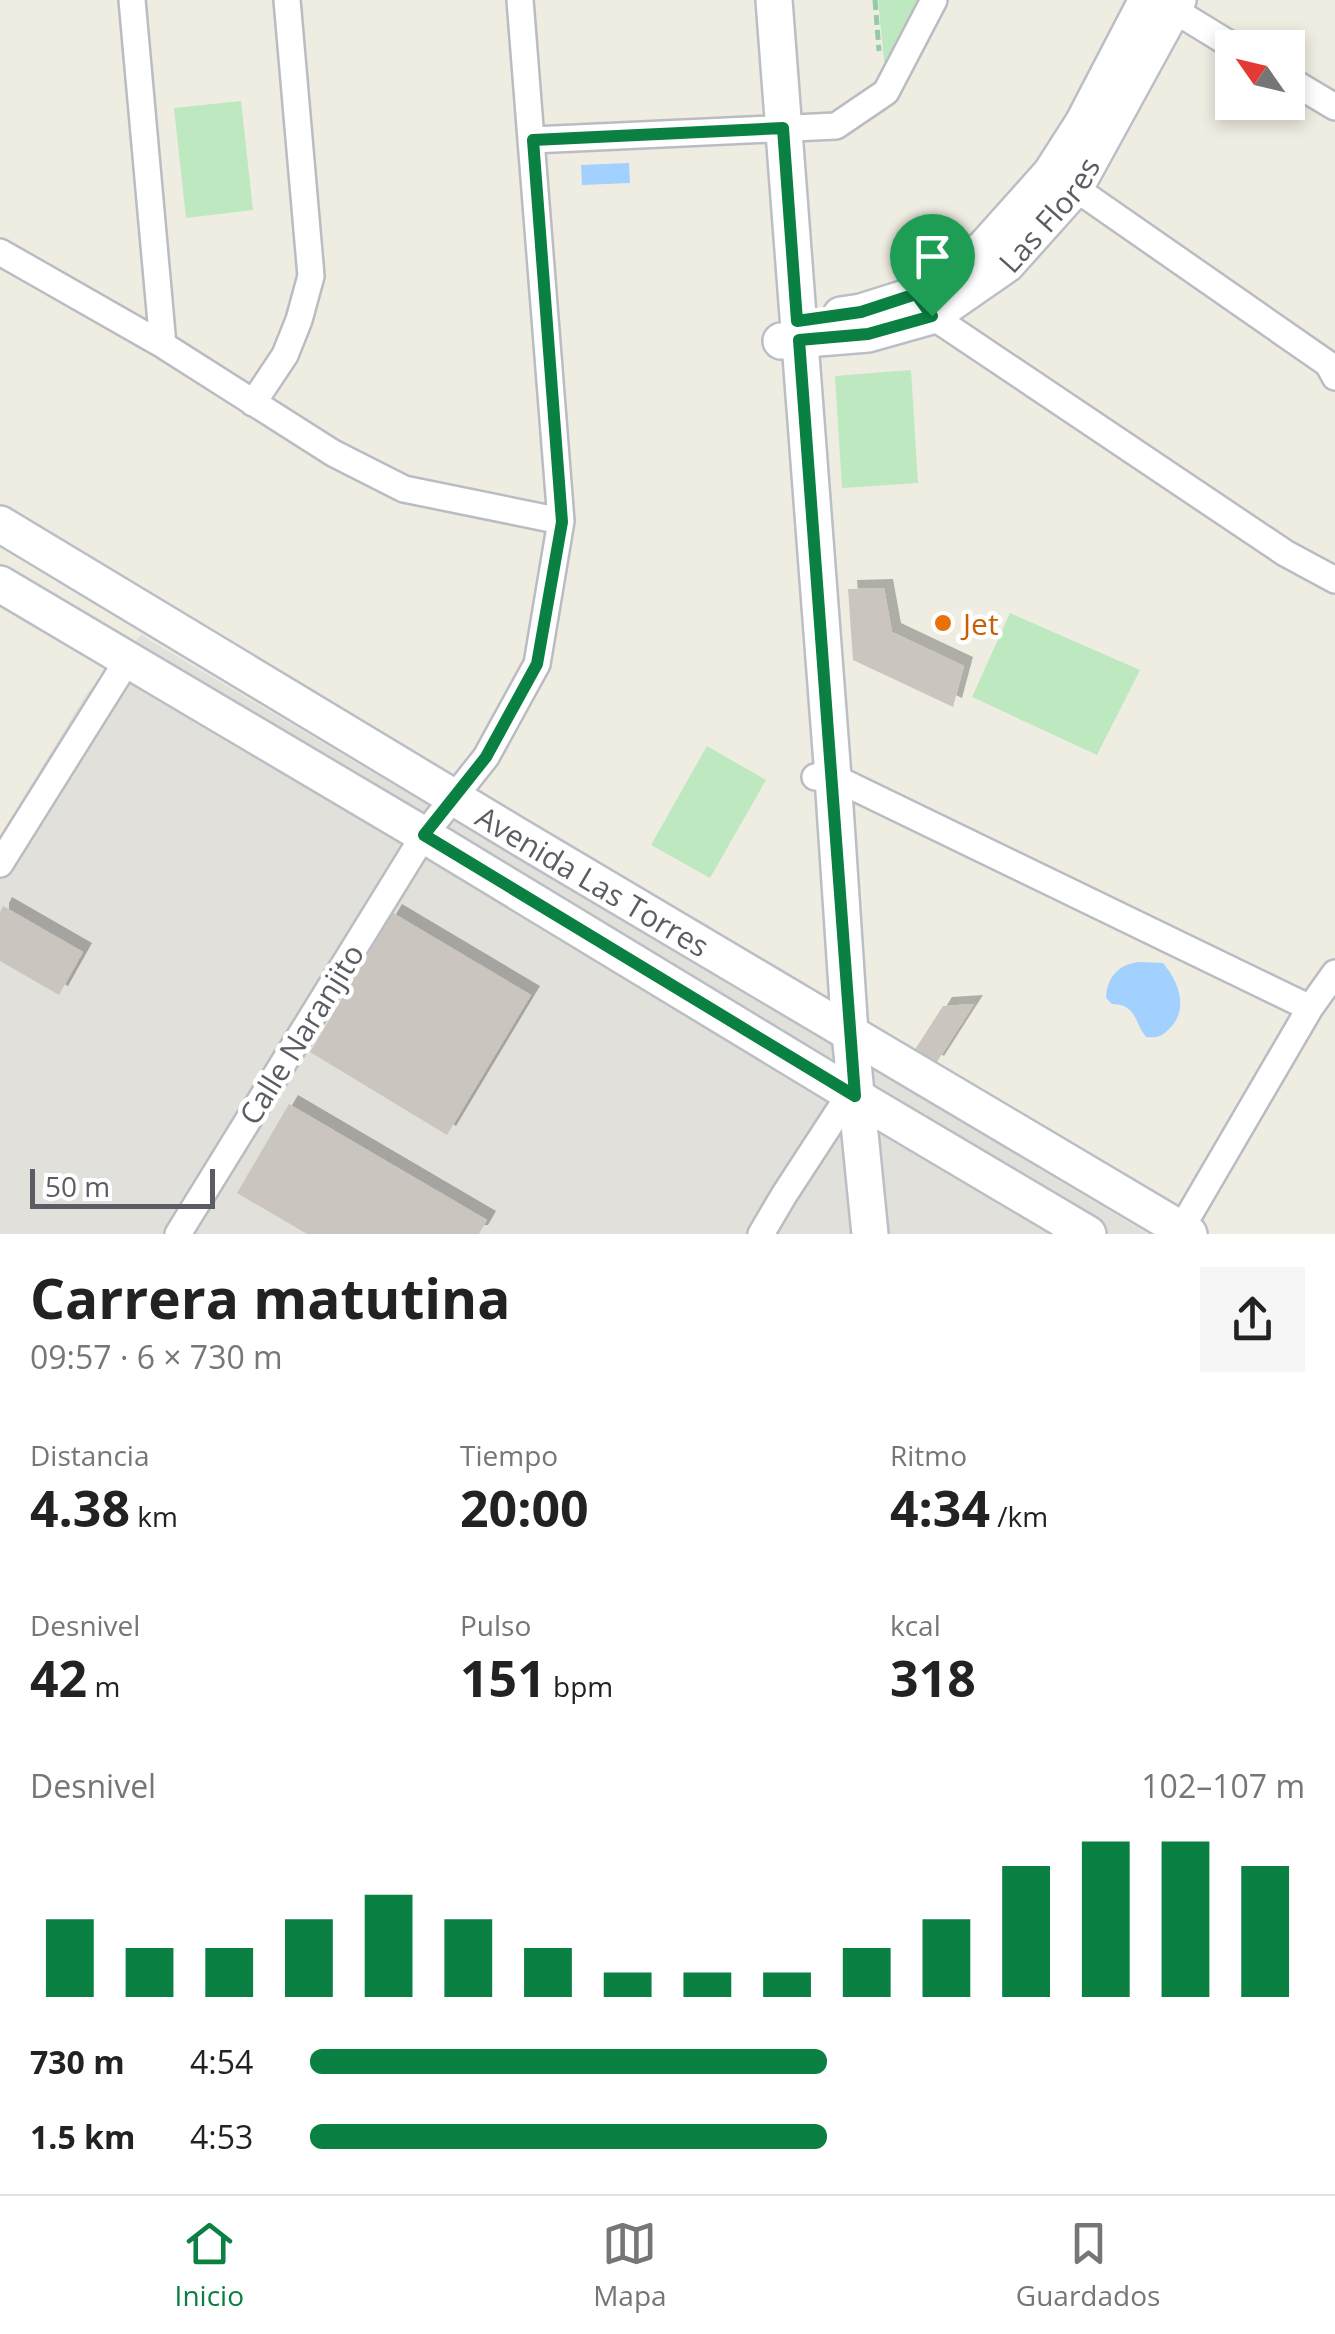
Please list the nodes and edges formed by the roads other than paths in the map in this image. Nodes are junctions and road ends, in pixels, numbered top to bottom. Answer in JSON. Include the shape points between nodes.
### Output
{"nodes":[{"id":1,"x":132,"y":0,"type":"edge"},
{"id":2,"x":287,"y":0,"type":"edge"},
{"id":3,"x":520,"y":0,"type":"edge"},
{"id":4,"x":757,"y":0,"type":"edge"},
{"id":5,"x":774,"y":0,"type":"edge"},
{"id":6,"x":934,"y":0,"type":"edge"},
{"id":7,"x":1164,"y":2,"type":"edge"},
{"id":8,"x":1215,"y":35,"type":"edge"},
{"id":9,"x":1305,"y":88,"type":"edge"},
{"id":10,"x":1335,"y":107,"type":"edge"},
{"id":11,"x":775,"y":128,"type":"junction"},
{"id":12,"x":533,"y":140,"type":"junction"},
{"id":13,"x":1075,"y":188,"type":"junction"},
{"id":14,"x":0,"y":252,"type":"edge"},
{"id":15,"x":924,"y":306,"type":"junction"},
{"id":16,"x":789,"y":331,"type":"junction"},
{"id":17,"x":162,"y":345,"type":"junction"},
{"id":18,"x":1335,"y":377,"type":"edge"},
{"id":19,"x":254,"y":402,"type":"junction"},
{"id":20,"x":562,"y":522,"type":"junction"},
{"id":21,"x":0,"y":524,"type":"edge"},
{"id":22,"x":1335,"y":580,"type":"edge"},
{"id":23,"x":0,"y":584,"type":"edge"},
{"id":24,"x":127,"y":661,"type":"junction"},
{"id":25,"x":824,"y":777,"type":"junction"},
{"id":26,"x":454,"y":797,"type":"junction"},
{"id":27,"x":424,"y":835,"type":"junction"},
{"id":28,"x":0,"y":864,"type":"edge"},
{"id":29,"x":1335,"y":973,"type":"edge"},
{"id":30,"x":1310,"y":1008,"type":"junction"},
{"id":31,"x":842,"y":1028,"type":"junction"},
{"id":32,"x":844,"y":1097,"type":"junction"},
{"id":33,"x":1182,"y":1232,"type":"edge"},
{"id":34,"x":178,"y":1234,"type":"edge"},
{"id":35,"x":760,"y":1234,"type":"edge"},
{"id":36,"x":853,"y":1234,"type":"edge"},
{"id":37,"x":870,"y":1234,"type":"edge"},
{"id":38,"x":1088,"y":1234,"type":"edge"}],
"edges":[{"from":1,"to":17,"type":"street"},
{"from":2,"to":19,"type":"street","via":[[311,276],[285,355]]},
{"from":3,"to":12,"type":"street","name":"Calle Naranjito"},
{"from":4,"to":11,"type":"street"},
{"from":5,"to":11,"type":"street"},
{"from":6,"to":11,"type":"street","via":[[886,92],[836,126]]},
{"from":7,"to":8,"type":"street"},
{"from":7,"to":13,"type":"street","name":"Las Flores"},
{"from":7,"to":15,"type":"street","name":"Las Flores","via":[[1051,173]]},
{"from":9,"to":10,"type":"street"},
{"from":11,"to":12,"type":"street"},
{"from":11,"to":16,"type":"street"},
{"from":12,"to":20,"type":"street","name":"Calle Naranjito"},
{"from":13,"to":15,"type":"street","name":"Las Flores","via":[[1007,264]]},
{"from":13,"to":18,"type":"street","via":[[1328,364]]},
{"from":14,"to":17,"type":"street"},
{"from":15,"to":16,"type":"street","name":"Las Flores","via":[[868,334]]},
{"from":15,"to":22,"type":"street","via":[[1285,553]]},
{"from":16,"to":25,"type":"street"},
{"from":17,"to":19,"type":"street"},
{"from":19,"to":20,"type":"street","via":[[404,489]]},
{"from":20,"to":26,"type":"street","name":"Calle Naranjito","via":[[537,664],[486,757]]},
{"from":21,"to":26,"type":"street","name":"Avenida Las Torres"},
{"from":23,"to":24,"type":"street","name":"Avenida Las Torres"},
{"from":24,"to":27,"type":"street","name":"Avenida Las Torres"},
{"from":24,"to":28,"type":"street"},
{"from":25,"to":30,"type":"street"},
{"from":25,"to":31,"type":"street"},
{"from":26,"to":27,"type":"street","name":"Calle Naranjito"},
{"from":26,"to":31,"type":"street","name":"Avenida Las Torres"},
{"from":27,"to":32,"type":"street","name":"Avenida Las Torres"},
{"from":27,"to":34,"type":"street","name":"Calle Naranjito"},
{"from":29,"to":30,"type":"street"},
{"from":30,"to":33,"type":"street"},
{"from":31,"to":32,"type":"street"},
{"from":31,"to":33,"type":"street","name":"Avenida Las Torres"},
{"from":32,"to":35,"type":"street"},
{"from":32,"to":36,"type":"street"},
{"from":32,"to":37,"type":"street"},
{"from":32,"to":38,"type":"street","name":"Avenida Las Torres"}]}
